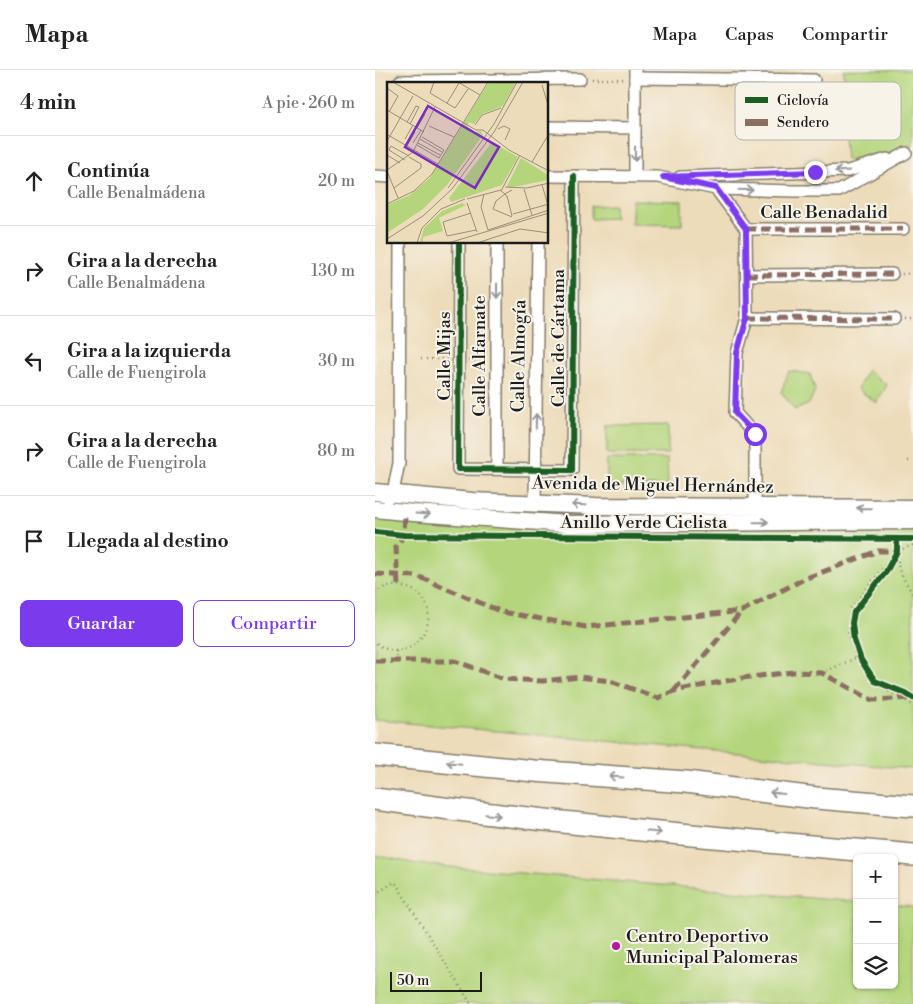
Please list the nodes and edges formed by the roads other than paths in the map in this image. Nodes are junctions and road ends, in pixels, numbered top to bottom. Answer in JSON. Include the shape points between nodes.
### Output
{"nodes":[{"id":1,"x":635,"y":74,"type":"edge"},
{"id":2,"x":400,"y":78,"type":"edge"},
{"id":3,"x":580,"y":79,"type":"road end"},
{"id":4,"x":813,"y":80,"type":"dead end"},
{"id":5,"x":549,"y":127,"type":"edge"},
{"id":6,"x":635,"y":128,"type":"junction"},
{"id":7,"x":909,"y":152,"type":"edge"},
{"id":8,"x":549,"y":176,"type":"edge"},
{"id":9,"x":574,"y":176,"type":"junction"},
{"id":10,"x":635,"y":176,"type":"junction"},
{"id":11,"x":663,"y":177,"type":"junction"},
{"id":12,"x":716,"y":188,"type":"junction"},
{"id":13,"x":746,"y":229,"type":"junction"},
{"id":14,"x":903,"y":229,"type":"dead end"},
{"id":15,"x":400,"y":244,"type":"edge"},
{"id":16,"x":459,"y":244,"type":"edge"},
{"id":17,"x":497,"y":244,"type":"edge"},
{"id":18,"x":538,"y":244,"type":"edge"},
{"id":19,"x":892,"y":274,"type":"dead end"},
{"id":20,"x":747,"y":275,"type":"junction"},
{"id":21,"x":747,"y":318,"type":"junction"},
{"id":22,"x":894,"y":319,"type":"dead end"},
{"id":23,"x":497,"y":469,"type":"junction"},
{"id":24,"x":535,"y":470,"type":"junction"},
{"id":25,"x":375,"y":492,"type":"edge"},
{"id":26,"x":393,"y":492,"type":"junction"},
{"id":27,"x":375,"y":502,"type":"edge"},
{"id":28,"x":535,"y":503,"type":"junction"},
{"id":29,"x":755,"y":506,"type":"junction"},
{"id":30,"x":913,"y":508,"type":"edge"},
{"id":31,"x":375,"y":509,"type":"edge"},
{"id":32,"x":913,"y":521,"type":"edge"},
{"id":33,"x":375,"y":755,"type":"edge"},
{"id":34,"x":816,"y":798,"type":"junction"},
{"id":35,"x":375,"y":799,"type":"edge"},
{"id":36,"x":913,"y":800,"type":"edge"},
{"id":37,"x":913,"y":806,"type":"edge"},
{"id":38,"x":776,"y":842,"type":"junction"},
{"id":39,"x":913,"y":855,"type":"edge"},
{"id":40,"x":853,"y":862,"type":"edge"},
{"id":41,"x":898,"y":868,"type":"edge"},
{"id":42,"x":913,"y":869,"type":"edge"}],
"edges":[{"from":1,"to":4,"type":"street"},
{"from":1,"to":6,"type":"street"},
{"from":2,"to":3,"type":"street"},
{"from":5,"to":6,"type":"street"},
{"from":6,"to":10,"type":"street","one_way":true},
{"from":7,"to":11,"type":"street","one_way":true,"via":[[848,171]]},
{"from":12,"to":7,"type":"street","one_way":true,"via":[[839,191]]},
{"from":8,"to":9,"type":"street"},
{"from":9,"to":10,"type":"street"},
{"from":9,"to":24,"type":"street","name":"Calle de Cártama","via":[[572,470]]},
{"from":10,"to":11,"type":"street"},
{"from":11,"to":12,"type":"street"},
{"from":12,"to":13,"type":"street"},
{"from":13,"to":14,"type":"street","name":"Calle Benadalid"},
{"from":13,"to":20,"type":"street"},
{"from":15,"to":26,"type":"street","via":[[399,463]]},
{"from":16,"to":23,"type":"street","name":"Calle Mijas","via":[[458,469]]},
{"from":17,"to":23,"type":"street","name":"Calle Alfarnate","one_way":true},
{"from":24,"to":18,"type":"street","name":"Calle Almogía","one_way":true},
{"from":19,"to":20,"type":"street"},
{"from":20,"to":21,"type":"street"},
{"from":21,"to":22,"type":"street"},
{"from":21,"to":29,"type":"street","via":[[737,353],[735,413],[755,434]]},
{"from":23,"to":24,"type":"street"},
{"from":24,"to":28,"type":"street","name":"Calle Almogía"},
{"from":25,"to":26,"type":"street","name":"Avenida de Miguel Hernández"},
{"from":26,"to":27,"type":"street","via":[[382,503]]},
{"from":26,"to":28,"type":"street","name":"Avenida de Miguel Hernández","via":[[472,501]]},
{"from":29,"to":28,"type":"street","name":"Avenida de Miguel Hernández","one_way":true},
{"from":30,"to":29,"type":"street","name":"Avenida de Miguel Hernández","one_way":true},
{"from":31,"to":32,"type":"street","name":"Avenida de Miguel Hernández","one_way":true,"via":[[568,524]]},
{"from":34,"to":33,"type":"highway","one_way":true,"via":[[686,782]]},
{"from":34,"to":36,"type":"highway"},
{"from":34,"to":37,"type":"highway"},
{"from":35,"to":38,"type":"highway","one_way":true,"via":[[473,813]]},
{"from":38,"to":39,"type":"highway"},
{"from":38,"to":40,"type":"highway"},
{"from":41,"to":42,"type":"highway"}]}
